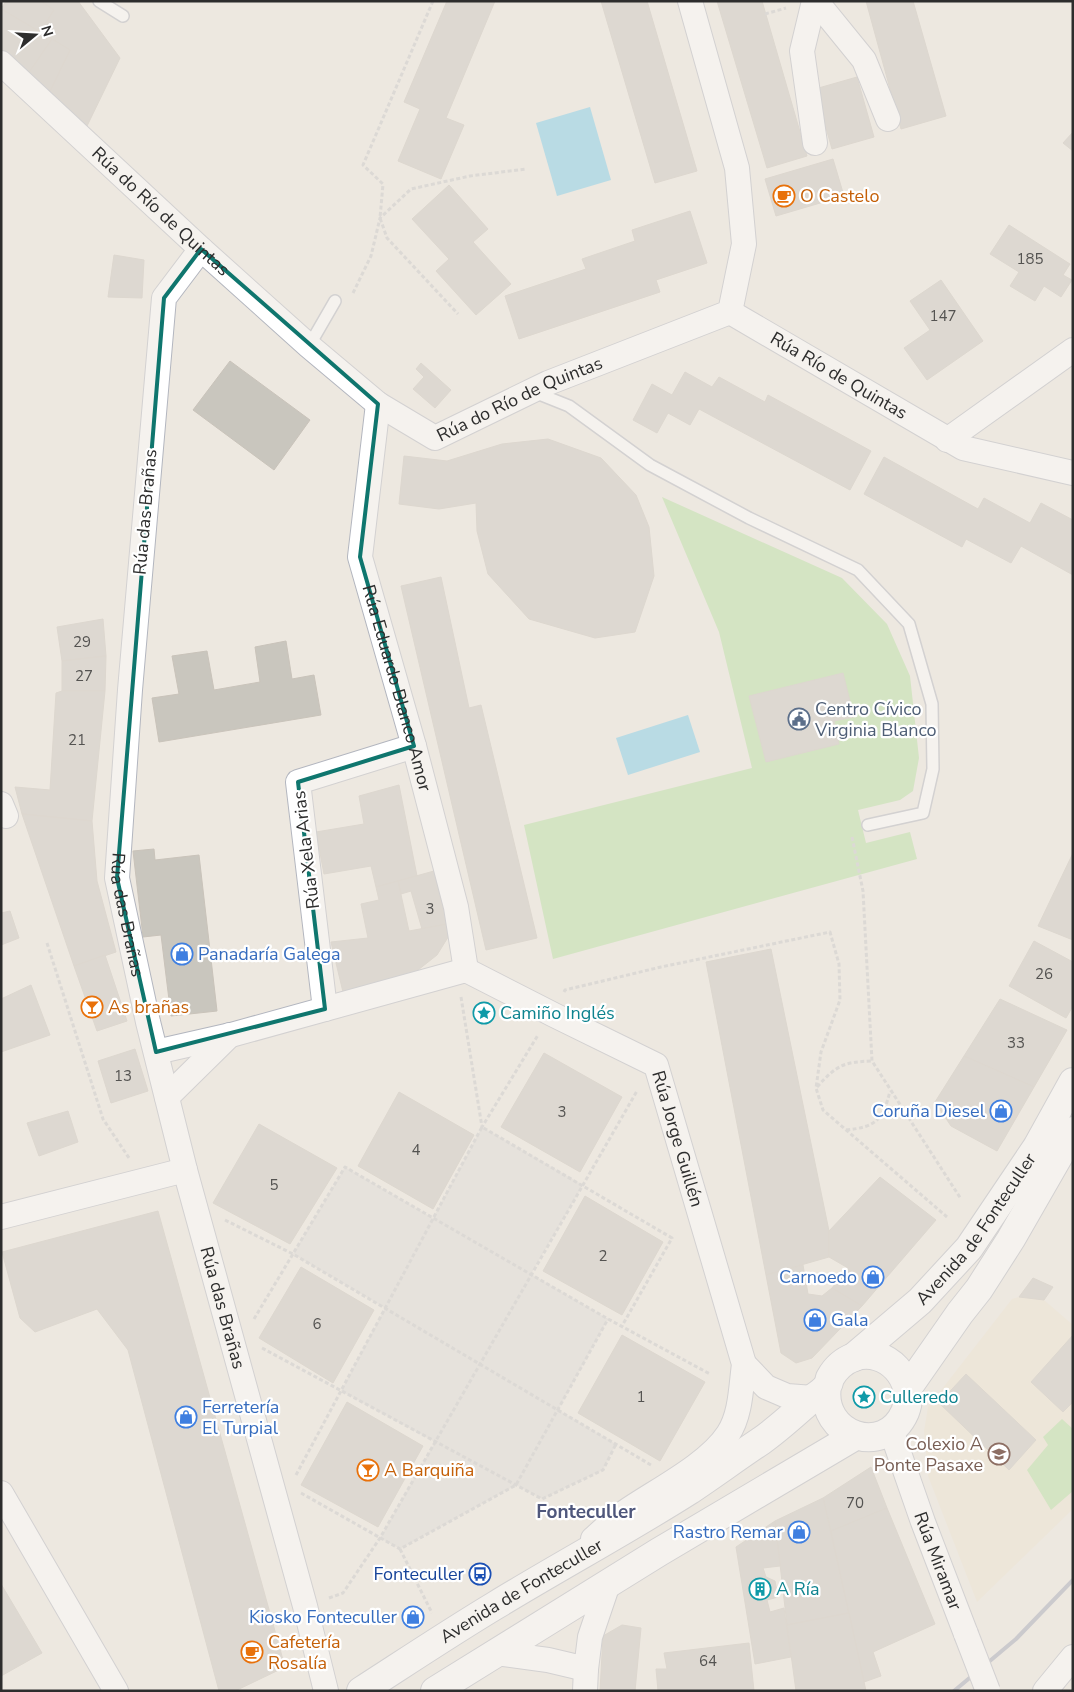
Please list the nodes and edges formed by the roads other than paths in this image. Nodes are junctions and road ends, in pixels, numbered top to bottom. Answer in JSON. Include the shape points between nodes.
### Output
{"nodes":[{"id":1,"x":99,"y":1,"type":"edge"},
{"id":2,"x":690,"y":1,"type":"edge"},
{"id":3,"x":815,"y":1,"type":"edge"},
{"id":4,"x":123,"y":16,"type":"dead end"},
{"id":5,"x":1,"y":63,"type":"edge"},
{"id":6,"x":888,"y":119,"type":"dead end"},
{"id":7,"x":816,"y":143,"type":"dead end"},
{"id":8,"x":201,"y":249,"type":"junction"},
{"id":9,"x":335,"y":301,"type":"dead end"},
{"id":10,"x":730,"y":312,"type":"junction"},
{"id":11,"x":309,"y":346,"type":"junction"},
{"id":12,"x":1073,"y":350,"type":"edge"},
{"id":13,"x":532,"y":391,"type":"junction"},
{"id":14,"x":378,"y":404,"type":"junction"},
{"id":15,"x":947,"y":440,"type":"junction"},
{"id":16,"x":1073,"y":473,"type":"edge"},
{"id":17,"x":414,"y":746,"type":"junction"},
{"id":18,"x":868,"y":825,"type":"road end"},
{"id":19,"x":466,"y":970,"type":"junction"},
{"id":20,"x":325,"y":1009,"type":"junction"},
{"id":21,"x":231,"y":1035,"type":"junction"},
{"id":22,"x":156,"y":1052,"type":"junction"},
{"id":23,"x":1073,"y":1082,"type":"edge"},
{"id":24,"x":167,"y":1097,"type":"junction"},
{"id":25,"x":1073,"y":1132,"type":"edge"},
{"id":26,"x":185,"y":1170,"type":"junction"},
{"id":27,"x":1,"y":1217,"type":"edge"},
{"id":28,"x":854,"y":1357,"type":"junction"},
{"id":29,"x":744,"y":1364,"type":"junction"},
{"id":30,"x":907,"y":1389,"type":"junction"},
{"id":31,"x":820,"y":1392,"type":"junction"},
{"id":32,"x":890,"y":1430,"type":"junction"},
{"id":33,"x":855,"y":1436,"type":"junction"},
{"id":34,"x":1,"y":1493,"type":"edge"},
{"id":35,"x":562,"y":1566,"type":"junction"},
{"id":36,"x":608,"y":1584,"type":"junction"},
{"id":37,"x":496,"y":1653,"type":"junction"},
{"id":38,"x":1073,"y":1657,"type":"edge"},
{"id":39,"x":586,"y":1680,"type":"edge"},
{"id":40,"x":435,"y":1689,"type":"edge"},
{"id":41,"x":116,"y":1691,"type":"edge"},
{"id":42,"x":326,"y":1691,"type":"edge"},
{"id":43,"x":362,"y":1691,"type":"edge"},
{"id":44,"x":988,"y":1691,"type":"edge"},
{"id":45,"x":1045,"y":1691,"type":"edge"}],
"edges":[{"from":1,"to":4,"type":"lane"},
{"from":2,"to":10,"type":"street","via":[[737,168],[744,244]]},
{"from":3,"to":6,"type":"street","via":[[864,60]]},
{"from":3,"to":7,"type":"street","via":[[802,51]]},
{"from":5,"to":8,"type":"street","name":"Rúa do Río de Quintas"},
{"from":8,"to":11,"type":"street","name":"Rúa do Río de Quintas"},
{"from":8,"to":22,"type":"street","name":"Rúa das Brañas","via":[[164,298],[130,680],[117,878]]},
{"from":9,"to":11,"type":"lane"},
{"from":10,"to":13,"type":"street","name":"Rúa do Río de Quintas"},
{"from":10,"to":15,"type":"street","name":"Rúa Río de Quintas"},
{"from":11,"to":14,"type":"street","name":"Rúa do Río de Quintas"},
{"from":12,"to":15,"type":"street"},
{"from":13,"to":14,"type":"street","name":"Rúa do Río de Quintas","via":[[434,438]]},
{"from":13,"to":18,"type":"lane","via":[[570,406],[650,465],[748,518],[858,570],[909,624],[932,704],[933,769],[923,813]]},
{"from":14,"to":17,"type":"street","name":"Rúa Eduardo Blanco Amor","via":[[360,556]]},
{"from":15,"to":16,"type":"street","name":"Rúa Río de Quintas","via":[[963,448]]},
{"from":17,"to":19,"type":"street","name":"Rúa Eduardo Blanco Amor","via":[[456,907]]},
{"from":17,"to":20,"type":"street","name":"Rúa Xela Arias","via":[[298,782]]},
{"from":19,"to":20,"type":"street"},
{"from":19,"to":29,"type":"street","name":"Rúa Jorge Guillén","via":[[656,1065]]},
{"from":20,"to":21,"type":"street"},
{"from":21,"to":22,"type":"street"},
{"from":21,"to":24,"type":"street"},
{"from":22,"to":24,"type":"street","name":"Rúa das Brañas"},
{"from":23,"to":28,"type":"main road","name":"Avenida de Fonteculler","via":[[1037,1147],[969,1248],[920,1301]]},
{"from":24,"to":26,"type":"street","name":"Rúa das Brañas"},
{"from":25,"to":30,"type":"main road","name":"Avenida de Fonteculler","via":[[979,1289]]},
{"from":26,"to":27,"type":"street"},
{"from":26,"to":42,"type":"street","name":"Rúa das Brañas"},
{"from":28,"to":30,"type":"main road","via":[[871,1355],[888,1361],[901,1372]]},
{"from":28,"to":31,"type":"main road","via":[[837,1368]]},
{"from":29,"to":31,"type":"street","name":"Rúa Jorge Guillén","via":[[766,1387],[787,1396]]},
{"from":29,"to":35,"type":"street","name":"Rúa Jorge Guillén","via":[[739,1406],[728,1434],[708,1456],[623,1513]]},
{"from":30,"to":32,"type":"main road","via":[[905,1412]]},
{"from":31,"to":33,"type":"main road","via":[[831,1416]]},
{"from":31,"to":35,"type":"main road","name":"Avenida de Fonteculler","via":[[771,1434],[690,1490]]},
{"from":32,"to":33,"type":"main road","via":[[874,1437]]},
{"from":32,"to":44,"type":"street","name":"Rúa Miramar","bridge":true},
{"from":33,"to":36,"type":"main road"},
{"from":34,"to":41,"type":"street"},
{"from":35,"to":43,"type":"main road","name":"Avenida de Fonteculler"},
{"from":36,"to":37,"type":"main road"},
{"from":36,"to":39,"type":"street","via":[[590,1637]]},
{"from":37,"to":39,"type":"street","via":[[548,1660]]},
{"from":37,"to":40,"type":"main road"},
{"from":38,"to":45,"type":"street"}]}
